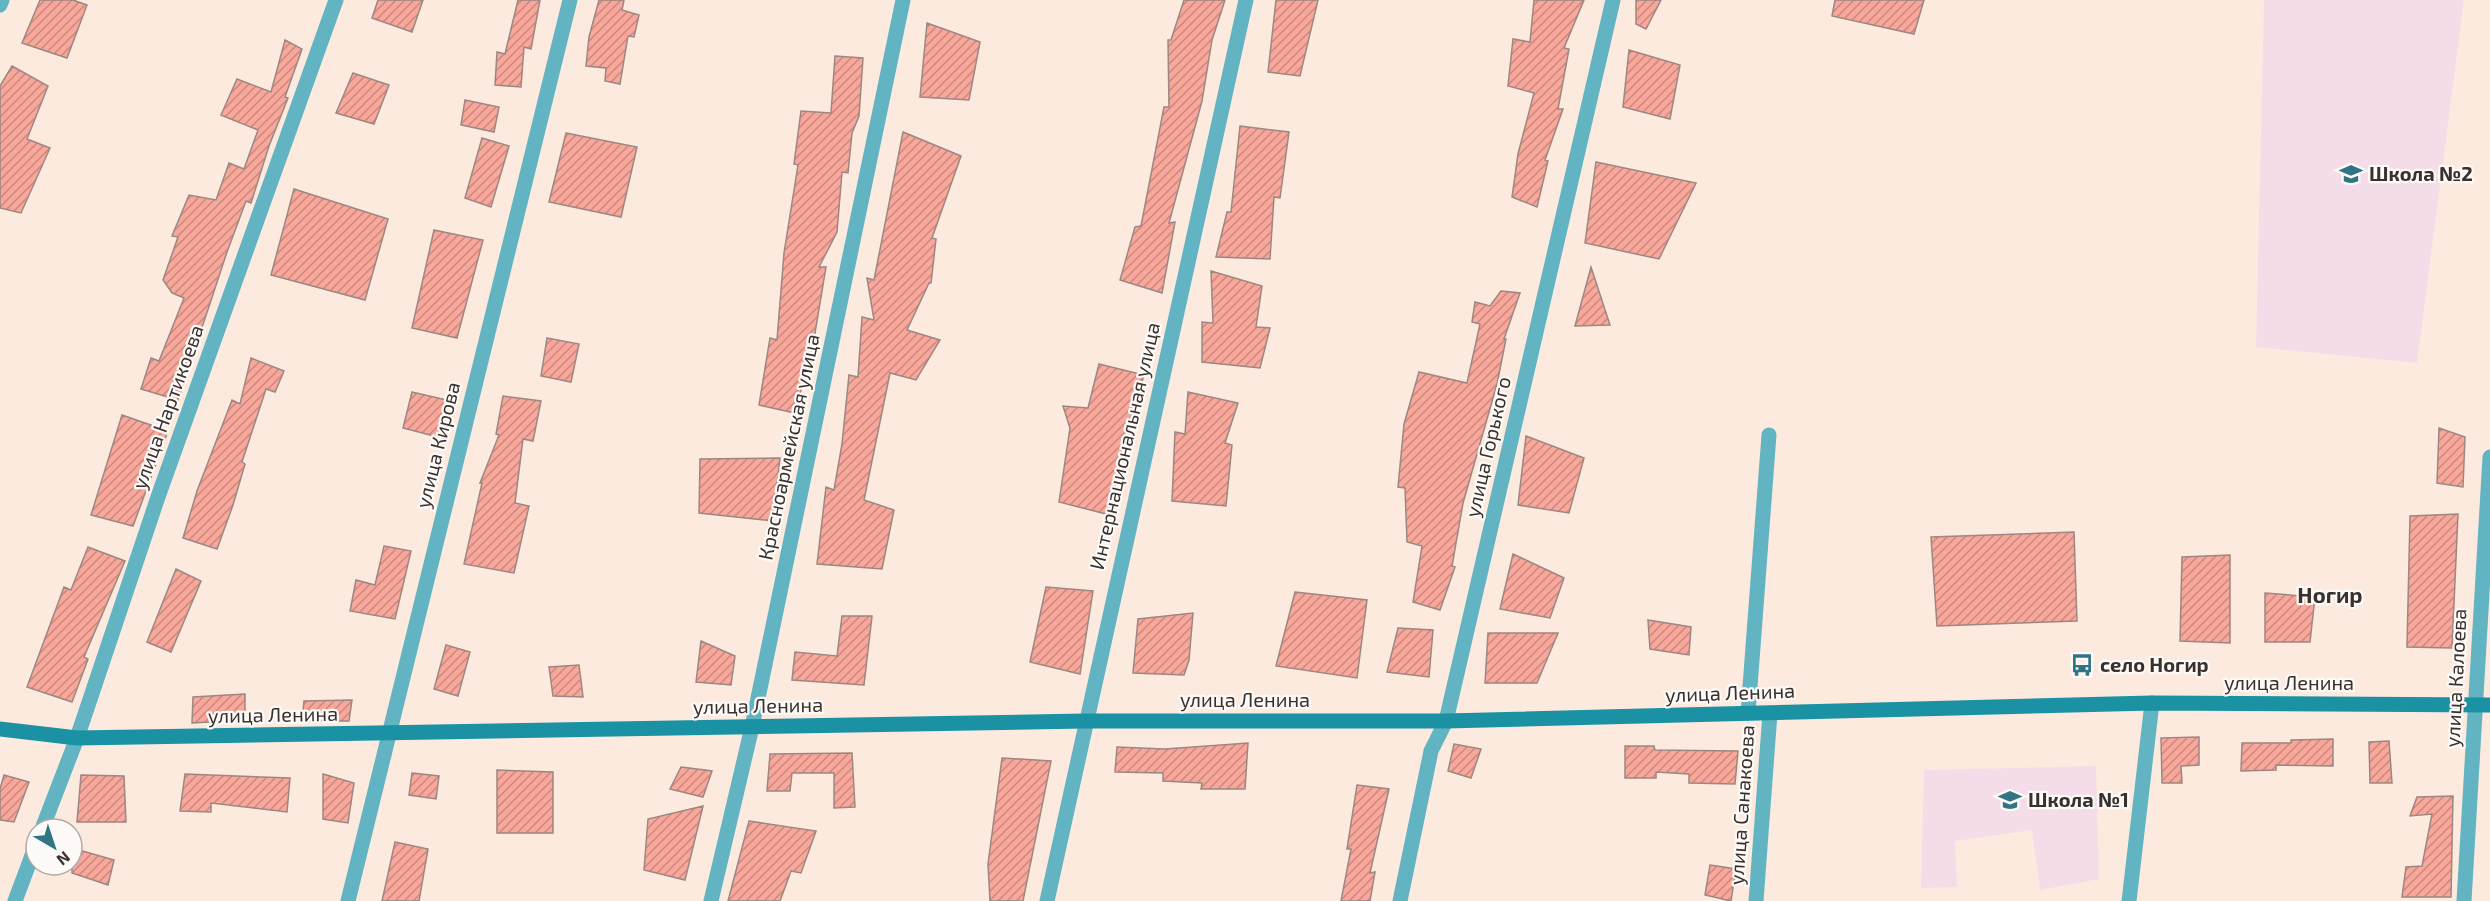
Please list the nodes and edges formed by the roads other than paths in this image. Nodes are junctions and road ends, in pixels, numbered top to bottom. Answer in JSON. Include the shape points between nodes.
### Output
{"nodes":[{"id":1,"x":2,"y":0,"type":"edge"},
{"id":2,"x":336,"y":0,"type":"edge"},
{"id":3,"x":570,"y":0,"type":"edge"},
{"id":4,"x":903,"y":0,"type":"edge"},
{"id":5,"x":1246,"y":0,"type":"edge"},
{"id":6,"x":1613,"y":0,"type":"edge"},
{"id":7,"x":0,"y":5,"type":"edge"},
{"id":8,"x":1769,"y":435,"type":"dead end"},
{"id":9,"x":2490,"y":457,"type":"edge"},
{"id":10,"x":2152,"y":703,"type":"junction"},
{"id":11,"x":2483,"y":705,"type":"edge"},
{"id":12,"x":1748,"y":713,"type":"junction"},
{"id":13,"x":1770,"y":713,"type":"junction"},
{"id":14,"x":1085,"y":721,"type":"junction"},
{"id":15,"x":1446,"y":722,"type":"junction"},
{"id":16,"x":752,"y":727,"type":"junction"},
{"id":17,"x":0,"y":729,"type":"edge"},
{"id":18,"x":388,"y":734,"type":"junction"},
{"id":19,"x":77,"y":738,"type":"junction"},
{"id":20,"x":47,"y":817,"type":"edge"},
{"id":21,"x":24,"y":877,"type":"edge"},
{"id":22,"x":15,"y":901,"type":"edge"},
{"id":23,"x":348,"y":901,"type":"edge"},
{"id":24,"x":711,"y":901,"type":"edge"},
{"id":25,"x":1047,"y":901,"type":"edge"},
{"id":26,"x":1400,"y":901,"type":"edge"},
{"id":27,"x":1756,"y":901,"type":"edge"},
{"id":28,"x":2129,"y":901,"type":"edge"},
{"id":29,"x":2464,"y":901,"type":"edge"}],
"edges":[{"from":1,"to":7,"type":"street"},
{"from":2,"to":19,"type":"street","name":"улица Нартикоева","via":[[159,494]]},
{"from":3,"to":18,"type":"street","name":"улица Кирова"},
{"from":4,"to":16,"type":"street","name":"Красноармейская улица"},
{"from":5,"to":14,"type":"street","name":"Интернациональная улица"},
{"from":6,"to":15,"type":"street","name":"улица Горького"},
{"from":8,"to":12,"type":"street"},
{"from":9,"to":11,"type":"street","name":"улица Калоева"},
{"from":10,"to":11,"type":"street","name":"улица Ленина"},
{"from":10,"to":13,"type":"street","name":"улица Ленина"},
{"from":10,"to":28,"type":"street"},
{"from":11,"to":29,"type":"street","name":"улица Калоева"},
{"from":12,"to":13,"type":"street","name":"улица Ленина"},
{"from":12,"to":15,"type":"street","name":"улица Ленина"},
{"from":13,"to":27,"type":"street","name":"улица Санакоева"},
{"from":14,"to":15,"type":"street","name":"улица Ленина"},
{"from":14,"to":16,"type":"street","name":"улица Ленина"},
{"from":14,"to":25,"type":"street","name":"Интернациональная улица"},
{"from":15,"to":26,"type":"street","name":"улица Горького","via":[[1431,750]]},
{"from":16,"to":18,"type":"street","name":"улица Ленина"},
{"from":16,"to":24,"type":"street","name":"Красноармейская улица"},
{"from":17,"to":19,"type":"street","name":"улица Ленина"},
{"from":18,"to":19,"type":"street","name":"улица Ленина"},
{"from":18,"to":23,"type":"street","name":"улица Кирова"},
{"from":19,"to":20,"type":"street","name":"улица Нартикоева"},
{"from":21,"to":22,"type":"street"}]}
